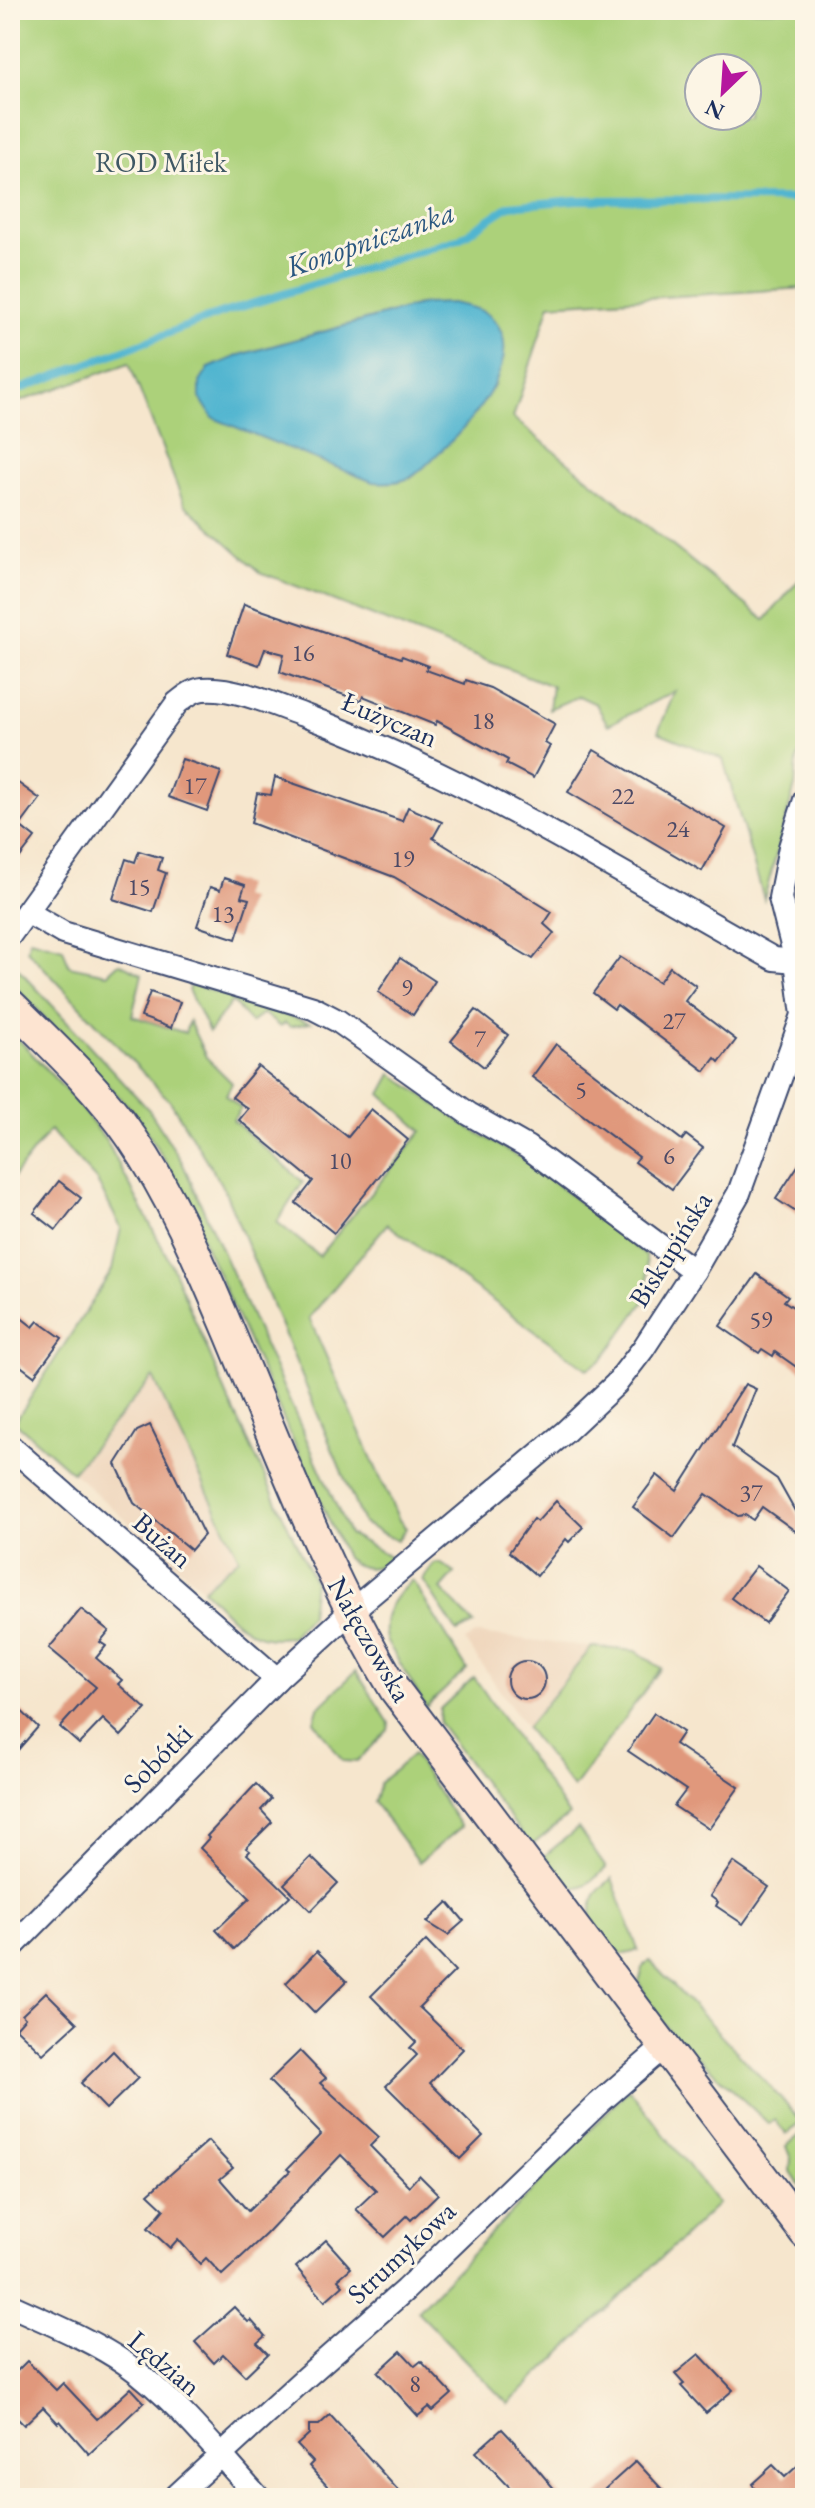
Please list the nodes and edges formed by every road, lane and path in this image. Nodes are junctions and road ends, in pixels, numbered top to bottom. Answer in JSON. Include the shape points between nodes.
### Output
{"nodes":[{"id":1,"x":805,"y":800,"type":"edge"},
{"id":2,"x":27,"y":912,"type":"junction"},
{"id":3,"x":10,"y":935,"type":"edge"},
{"id":4,"x":796,"y":961,"type":"junction"},
{"id":5,"x":10,"y":1004,"type":"edge"},
{"id":6,"x":694,"y":1271,"type":"junction"},
{"id":7,"x":10,"y":1446,"type":"edge"},
{"id":8,"x":350,"y":1612,"type":"junction"},
{"id":9,"x":277,"y":1679,"type":"junction"},
{"id":10,"x":10,"y":1949,"type":"edge"},
{"id":11,"x":665,"y":2046,"type":"junction"},
{"id":12,"x":805,"y":2233,"type":"edge"},
{"id":13,"x":10,"y":2305,"type":"edge"},
{"id":14,"x":220,"y":2455,"type":"junction"},
{"id":15,"x":174,"y":2498,"type":"edge"},
{"id":16,"x":259,"y":2498,"type":"edge"}],
"edges":[{"from":1,"to":4,"type":"street","name":"Biskupińska","via":[[780,898]]},
{"from":2,"to":3,"type":"street","name":"Łużyczan"},
{"from":2,"to":4,"type":"street","name":"Łużyczan","via":[[177,703],[201,689],[216,689],[277,706],[421,763],[774,959]]},
{"from":2,"to":6,"type":"street","via":[[63,933],[313,1008],[338,1021],[469,1114],[527,1147]]},
{"from":4,"to":6,"type":"street","name":"Biskupińska","via":[[803,1015],[739,1193]]},
{"from":5,"to":8,"type":"main road","name":"Nałęczowska","via":[[90,1085],[157,1179]]},
{"from":6,"to":8,"type":"street","name":"Biskupińska","via":[[643,1349],[602,1399]]},
{"from":7,"to":9,"type":"street","name":"Bużan"},
{"from":8,"to":9,"type":"street","name":"Sobótki"},
{"from":8,"to":11,"type":"main road","name":"Nałęczowska","via":[[395,1690]]},
{"from":9,"to":10,"type":"street","name":"Sobótki"},
{"from":11,"to":12,"type":"main road","name":"Nałęczowska"},
{"from":11,"to":14,"type":"street","name":"Strumykowa"},
{"from":13,"to":14,"type":"street","name":"Lędzian","via":[[124,2363]]},
{"from":14,"to":15,"type":"street","name":"Strumykowa"},
{"from":14,"to":16,"type":"street","name":"Lędzian"}]}
